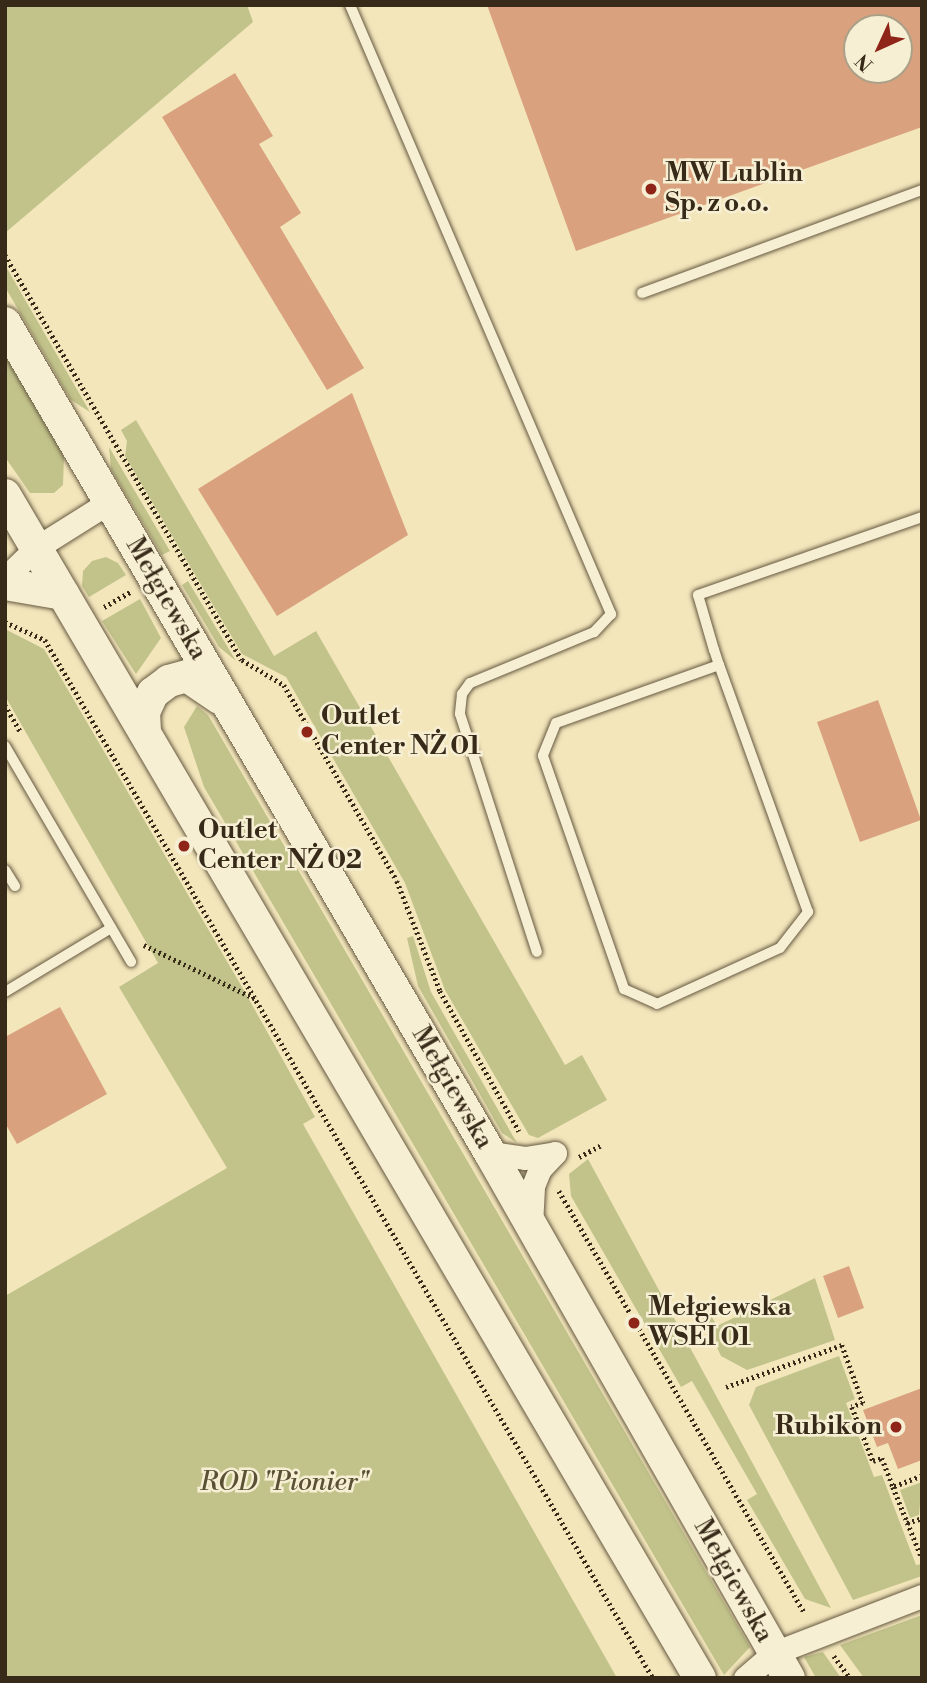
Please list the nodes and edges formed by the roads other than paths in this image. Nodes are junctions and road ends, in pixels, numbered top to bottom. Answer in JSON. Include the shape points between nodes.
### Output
{"nodes":[{"id":1,"x":350,"y":5,"type":"edge"},
{"id":2,"x":922,"y":190,"type":"edge"},
{"id":3,"x":642,"y":293,"type":"dead end"},
{"id":4,"x":5,"y":323,"type":"edge"},
{"id":5,"x":5,"y":495,"type":"edge"},
{"id":6,"x":109,"y":502,"type":"junction"},
{"id":7,"x":922,"y":517,"type":"edge"},
{"id":8,"x":36,"y":548,"type":"junction"},
{"id":9,"x":5,"y":558,"type":"edge"},
{"id":10,"x":5,"y":581,"type":"edge"},
{"id":11,"x":63,"y":594,"type":"junction"},
{"id":12,"x":719,"y":665,"type":"junction"},
{"id":13,"x":226,"y":703,"type":"junction"},
{"id":14,"x":145,"y":731,"type":"junction"},
{"id":15,"x":5,"y":746,"type":"edge"},
{"id":16,"x":5,"y":870,"type":"edge"},
{"id":17,"x":15,"y":887,"type":"dead end"},
{"id":18,"x":111,"y":928,"type":"junction"},
{"id":19,"x":537,"y":952,"type":"dead end"},
{"id":20,"x":131,"y":962,"type":"dead end"},
{"id":21,"x":5,"y":992,"type":"edge"},
{"id":22,"x":490,"y":1153,"type":"junction"},
{"id":23,"x":531,"y":1225,"type":"junction"},
{"id":24,"x":922,"y":1596,"type":"edge"},
{"id":25,"x":781,"y":1665,"type":"edge"},
{"id":26,"x":700,"y":1678,"type":"edge"},
{"id":27,"x":745,"y":1678,"type":"edge"}],
"edges":[{"from":1,"to":19,"type":"lane","via":[[611,614],[594,632],[470,683],[462,694],[460,714]]},
{"from":2,"to":3,"type":"lane"},
{"from":4,"to":6,"type":"main road","name":"Mełgiewska"},
{"from":5,"to":8,"type":"main road"},
{"from":6,"to":8,"type":"street"},
{"from":6,"to":13,"type":"main road","name":"Mełgiewska"},
{"from":7,"to":12,"type":"lane","via":[[698,595]]},
{"from":8,"to":9,"type":"street"},
{"from":8,"to":10,"type":"street"},
{"from":8,"to":11,"type":"main road"},
{"from":10,"to":11,"type":"main road"},
{"from":11,"to":14,"type":"main road"},
{"from":12,"to":12,"type":"lane","via":[[808,912],[780,948],[657,1004],[624,989],[543,756],[556,723]]},
{"from":13,"to":14,"type":"main road","via":[[187,676],[169,681],[149,702]]},
{"from":13,"to":22,"type":"main road","name":"Mełgiewska"},
{"from":14,"to":26,"type":"main road"},
{"from":15,"to":18,"type":"lane"},
{"from":16,"to":17,"type":"lane"},
{"from":18,"to":20,"type":"lane"},
{"from":18,"to":21,"type":"lane"},
{"from":22,"to":23,"type":"main road","name":"Mełgiewska"},
{"from":22,"to":23,"type":"street","via":[[559,1159],[540,1169],[533,1186]]},
{"from":23,"to":25,"type":"main road","name":"Mełgiewska"},
{"from":24,"to":25,"type":"street"},
{"from":25,"to":27,"type":"street"}]}
